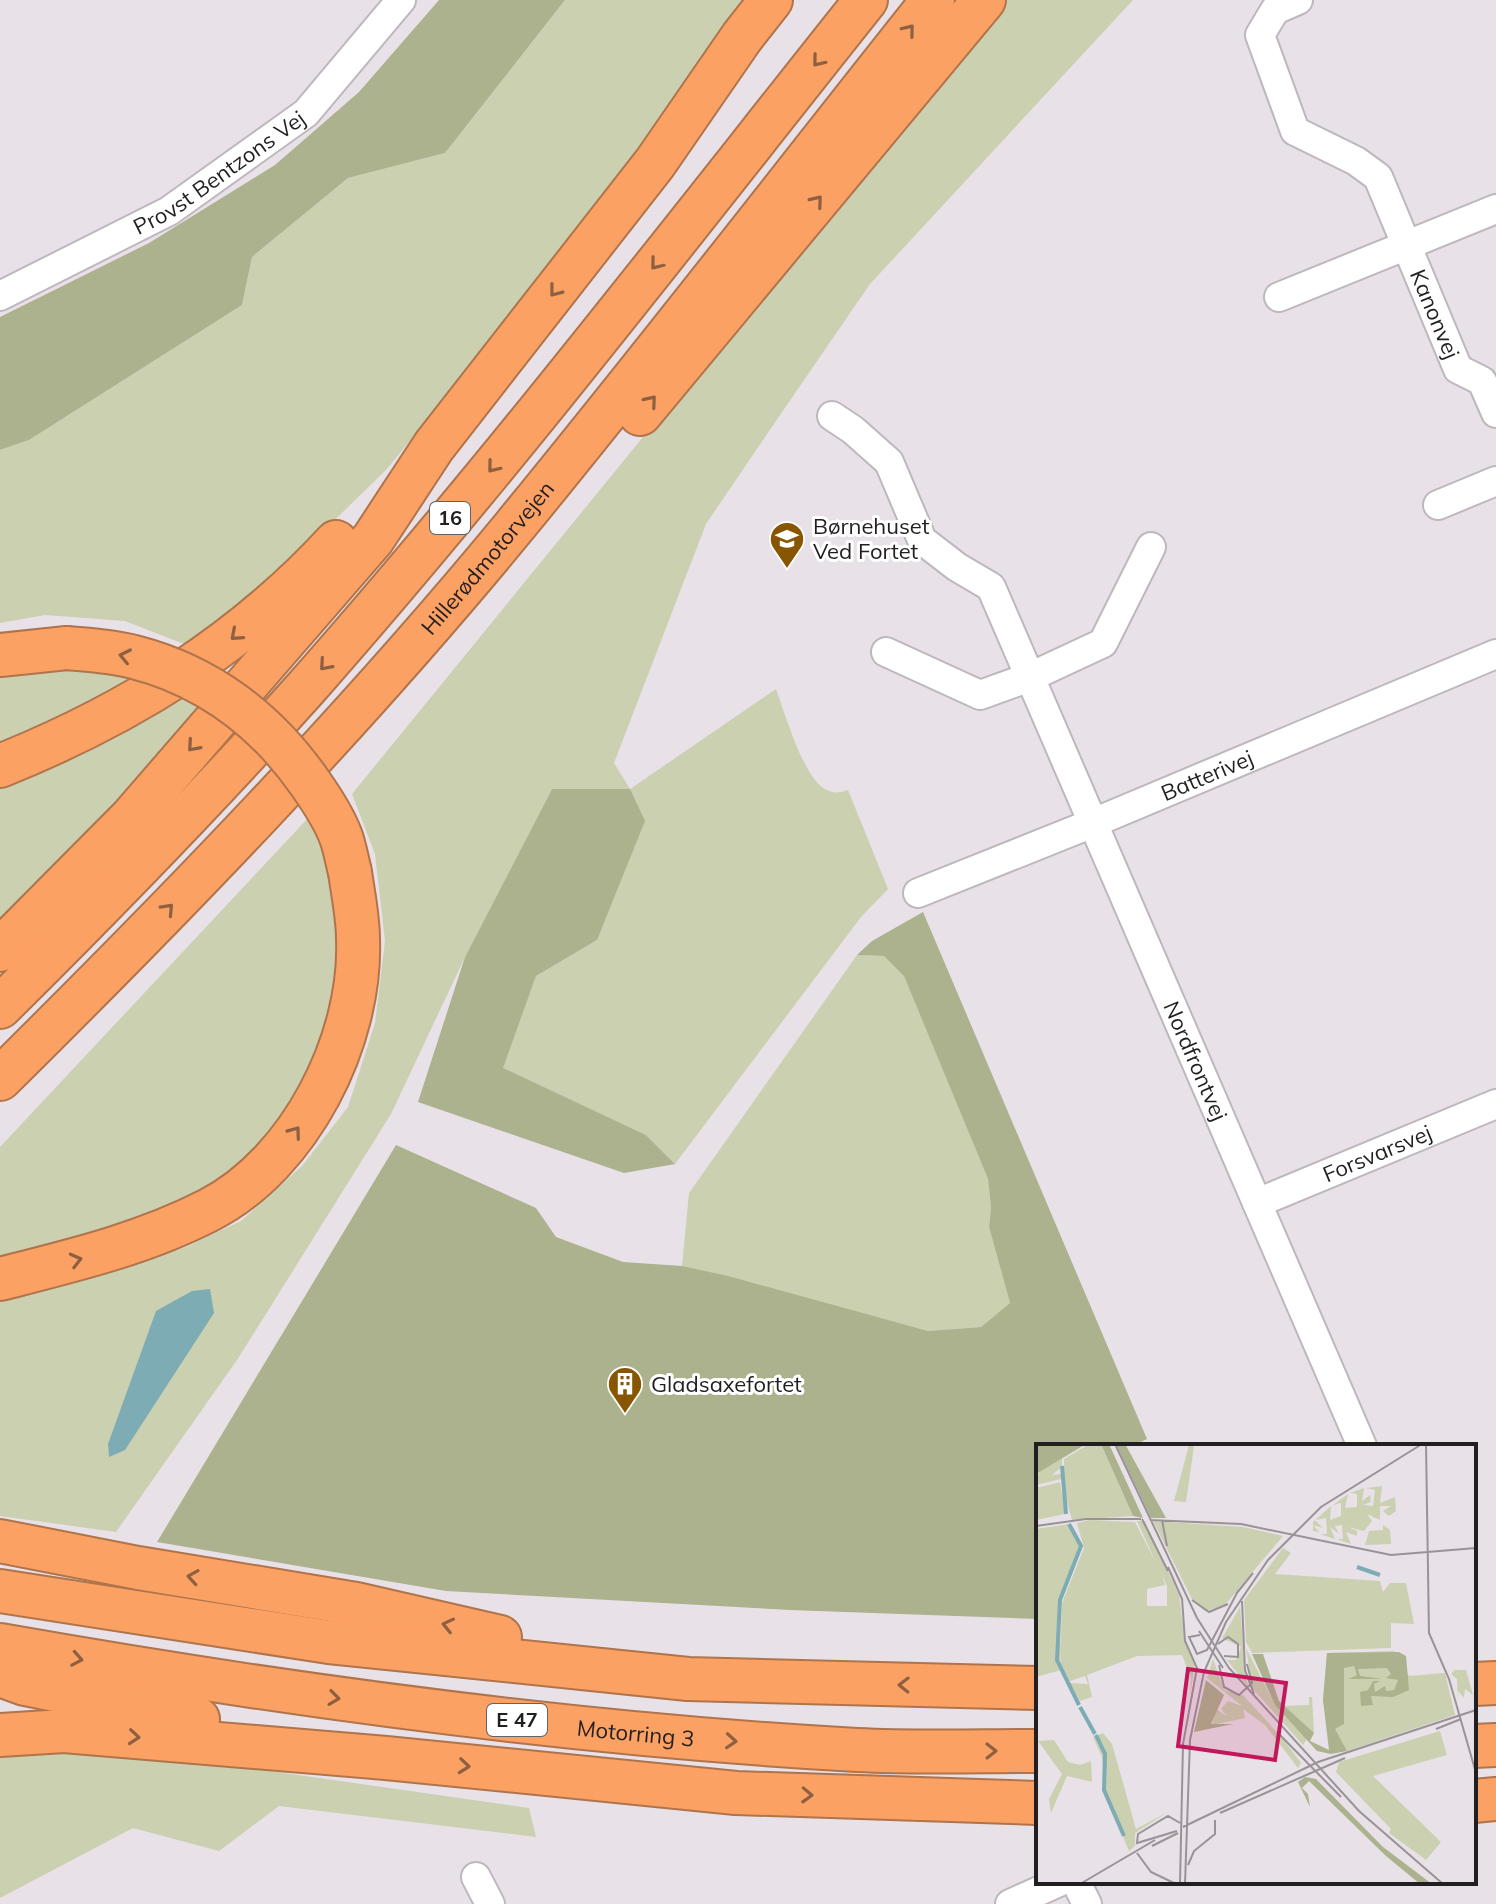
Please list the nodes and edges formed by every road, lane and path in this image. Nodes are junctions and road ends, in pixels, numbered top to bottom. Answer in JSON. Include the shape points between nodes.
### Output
{"nodes":[{"id":1,"x":401,"y":0,"type":"edge"},
{"id":2,"x":771,"y":0,"type":"edge"},
{"id":3,"x":802,"y":0,"type":"edge"},
{"id":4,"x":866,"y":0,"type":"edge"},
{"id":5,"x":933,"y":0,"type":"edge"},
{"id":6,"x":984,"y":0,"type":"edge"},
{"id":7,"x":1298,"y":0,"type":"edge"},
{"id":8,"x":655,"y":163,"type":"junction"},
{"id":9,"x":1496,"y":209,"type":"edge"},
{"id":10,"x":1407,"y":245,"type":"junction"},
{"id":11,"x":0,"y":296,"type":"edge"},
{"id":12,"x":1279,"y":297,"type":"dead end"},
{"id":13,"x":1496,"y":413,"type":"edge"},
{"id":14,"x":832,"y":416,"type":"dead end"},
{"id":15,"x":434,"y":446,"type":"junction"},
{"id":16,"x":1496,"y":481,"type":"edge"},
{"id":17,"x":1438,"y":505,"type":"dead end"},
{"id":18,"x":511,"y":530,"type":"junction"},
{"id":19,"x":1151,"y":547,"type":"dead end"},
{"id":20,"x":886,"y":652,"type":"dead end"},
{"id":21,"x":1496,"y":654,"type":"edge"},
{"id":22,"x":0,"y":655,"type":"edge"},
{"id":23,"x":1030,"y":677,"type":"junction"},
{"id":24,"x":0,"y":766,"type":"edge"},
{"id":25,"x":1093,"y":823,"type":"junction"},
{"id":26,"x":918,"y":893,"type":"dead end"},
{"id":27,"x":0,"y":950,"type":"edge"},
{"id":28,"x":115,"y":966,"type":"junction"},
{"id":29,"x":0,"y":1007,"type":"edge"},
{"id":30,"x":0,"y":1079,"type":"edge"},
{"id":31,"x":1496,"y":1104,"type":"edge"},
{"id":32,"x":0,"y":1110,"type":"edge"},
{"id":33,"x":1257,"y":1203,"type":"junction"},
{"id":34,"x":0,"y":1279,"type":"edge"},
{"id":35,"x":1361,"y":1444,"type":"edge"},
{"id":36,"x":0,"y":1541,"type":"edge"},
{"id":37,"x":0,"y":1591,"type":"edge"},
{"id":38,"x":0,"y":1645,"type":"edge"},
{"id":39,"x":0,"y":1675,"type":"edge"},
{"id":40,"x":688,"y":1679,"type":"junction"},
{"id":41,"x":1496,"y":1683,"type":"edge"},
{"id":42,"x":1476,"y":1684,"type":"edge"},
{"id":43,"x":1036,"y":1688,"type":"edge"},
{"id":44,"x":0,"y":1735,"type":"edge"},
{"id":45,"x":1496,"y":1745,"type":"edge"},
{"id":46,"x":1476,"y":1746,"type":"edge"},
{"id":47,"x":1036,"y":1751,"type":"edge"},
{"id":48,"x":386,"y":1758,"type":"junction"},
{"id":49,"x":1496,"y":1799,"type":"edge"},
{"id":50,"x":1476,"y":1801,"type":"edge"},
{"id":51,"x":1036,"y":1803,"type":"edge"},
{"id":52,"x":476,"y":1877,"type":"dead end"},
{"id":53,"x":1055,"y":1884,"type":"edge"},
{"id":54,"x":1077,"y":1884,"type":"edge"},
{"id":55,"x":490,"y":1904,"type":"edge"},
{"id":56,"x":1010,"y":1904,"type":"edge"},
{"id":57,"x":1087,"y":1904,"type":"edge"}],
"edges":[{"from":1,"to":11,"type":"street","name":"Provst Bentzons Vej","via":[[306,113],[169,211]]},
{"from":2,"to":8,"type":"highway"},
{"from":3,"to":8,"type":"highway"},
{"from":4,"to":29,"type":"highway","number":"16","one_way":true,"via":[[484,479],[314,678]]},
{"from":18,"to":5,"type":"highway","name":"Hillerødmotorvejen","number":"16","one_way":true},
{"from":18,"to":6,"type":"highway","one_way":true,"via":[[625,431]]},
{"from":7,"to":10,"type":"street","name":"Kanonvej","via":[[1275,10],[1260,35],[1295,131],[1378,177]]},
{"from":8,"to":15,"type":"highway","one_way":true},
{"from":9,"to":10,"type":"street","name":"Kanonvej"},
{"from":10,"to":12,"type":"street","name":"Kanonvej"},
{"from":10,"to":13,"type":"street","name":"Kanonvej","via":[[1458,369],[1482,381]]},
{"from":14,"to":23,"type":"street","name":"Nordfrontvej","via":[[889,462],[922,540],[991,587]]},
{"from":15,"to":24,"type":"highway","one_way":true,"via":[[306,573],[225,644],[147,696],[60,742]]},
{"from":15,"to":27,"type":"highway","one_way":true,"via":[[373,539],[131,818]]},
{"from":16,"to":17,"type":"street"},
{"from":28,"to":18,"type":"highway","name":"Hillerødmotorvejen","number":"16","one_way":true,"via":[[343,723]]},
{"from":19,"to":23,"type":"street","via":[[1103,643]]},
{"from":20,"to":23,"type":"street","via":[[980,695]]},
{"from":21,"to":25,"type":"street","name":"Batterivej"},
{"from":34,"to":22,"type":"highway","one_way":true,"bridge":true,"via":[[91,1256],[168,1228],[211,1209],[252,1180],[291,1139],[337,1056],[354,995],[359,940],[341,836],[290,754],[257,720],[219,693],[133,657],[67,648]]},
{"from":23,"to":25,"type":"street","name":"Nordfrontvej"},
{"from":25,"to":26,"type":"street","name":"Batterivej"},
{"from":25,"to":33,"type":"street","name":"Nordfrontvej"},
{"from":28,"to":30,"type":"highway","name":"Hillerødmotorvejen","number":"16"},
{"from":28,"to":32,"type":"highway"},
{"from":31,"to":33,"type":"street","name":"Forsvarsvej"},
{"from":33,"to":35,"type":"street","name":"Nordfrontvej"},
{"from":40,"to":36,"type":"highway","one_way":true,"via":[[356,1604]]},
{"from":37,"to":40,"type":"highway","via":[[329,1642]]},
{"from":38,"to":47,"type":"highway","name":"Motorring 3","number":"E 47","one_way":true,"via":[[192,1679],[626,1733],[860,1750]]},
{"from":39,"to":48,"type":"highway"},
{"from":43,"to":40,"type":"highway","one_way":true},
{"from":41,"to":42,"type":"highway"},
{"from":44,"to":48,"type":"highway","one_way":true,"via":[[64,1731]]},
{"from":45,"to":46,"type":"highway"},
{"from":48,"to":51,"type":"highway","one_way":true,"via":[[736,1793]]},
{"from":49,"to":50,"type":"highway"},
{"from":52,"to":55,"type":"street"},
{"from":53,"to":56,"type":"street"},
{"from":54,"to":57,"type":"street"}]}
